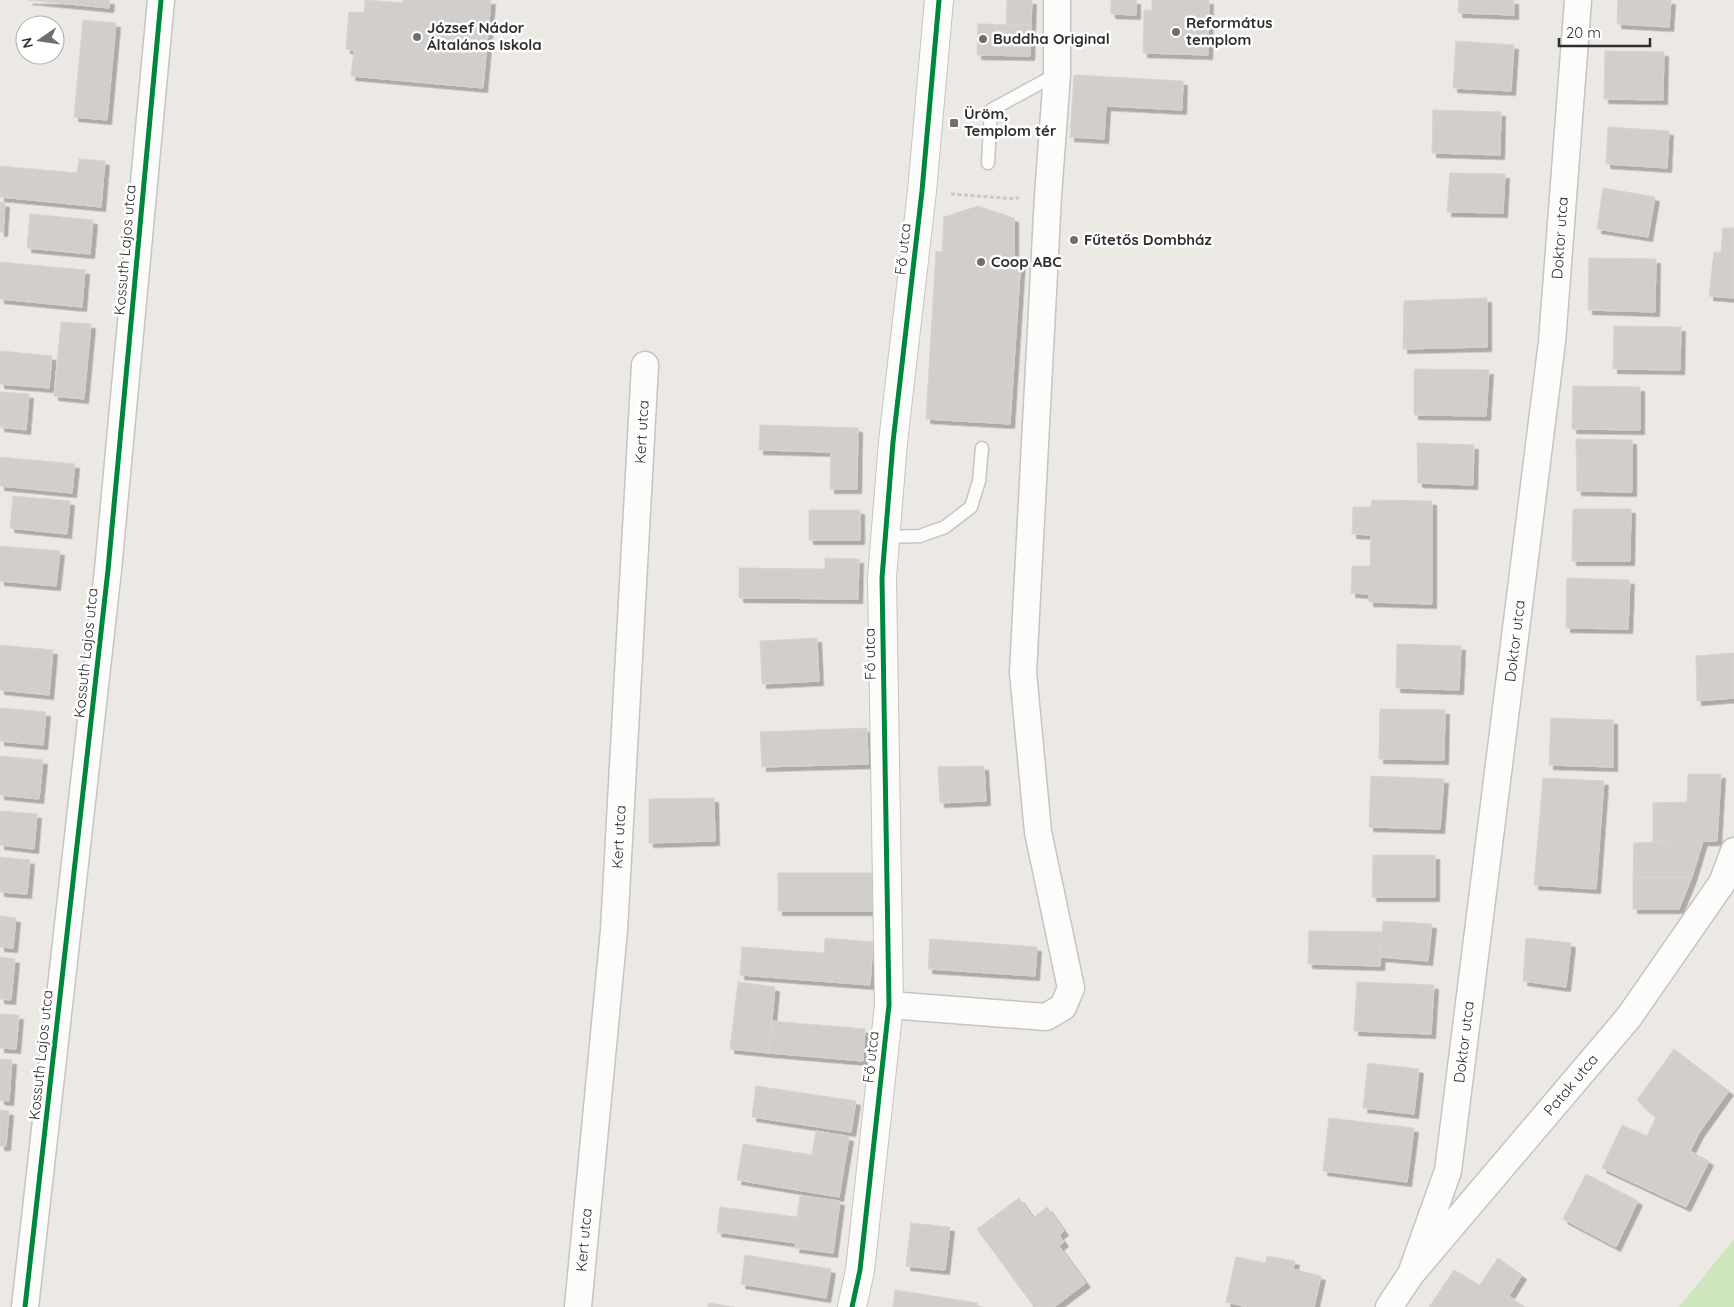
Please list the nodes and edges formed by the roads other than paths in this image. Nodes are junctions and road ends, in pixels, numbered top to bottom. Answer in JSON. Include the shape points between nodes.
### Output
{"nodes":[{"id":1,"x":161,"y":0,"type":"edge"},
{"id":2,"x":939,"y":0,"type":"edge"},
{"id":3,"x":1056,"y":0,"type":"edge"},
{"id":4,"x":1578,"y":0,"type":"edge"},
{"id":5,"x":1057,"y":74,"type":"junction"},
{"id":6,"x":988,"y":163,"type":"dead end"},
{"id":7,"x":645,"y":365,"type":"dead end"},
{"id":8,"x":982,"y":448,"type":"dead end"},
{"id":9,"x":885,"y":537,"type":"junction"},
{"id":10,"x":1734,"y":850,"type":"edge"},
{"id":11,"x":889,"y":1005,"type":"junction"},
{"id":12,"x":1411,"y":1274,"type":"junction"},
{"id":13,"x":25,"y":1307,"type":"edge"},
{"id":14,"x":578,"y":1307,"type":"edge"},
{"id":15,"x":852,"y":1307,"type":"edge"},
{"id":16,"x":1389,"y":1307,"type":"edge"}],
"edges":[{"from":1,"to":13,"type":"street","name":"Kossuth Lajos utca","via":[[108,570]]},
{"from":2,"to":9,"type":"street","name":"Fő utca"},
{"from":3,"to":5,"type":"street"},
{"from":4,"to":12,"type":"street","name":"Doktor utca","via":[[1552,342],[1448,1171]]},
{"from":5,"to":6,"type":"lane","via":[[991,110]]},
{"from":5,"to":11,"type":"street","via":[[1023,672],[1038,832],[1071,988],[1063,1007],[1046,1017]]},
{"from":7,"to":14,"type":"street","name":"Kert utca","via":[[614,930]]},
{"from":8,"to":9,"type":"lane","via":[[979,481],[971,507],[945,527],[920,536]]},
{"from":9,"to":11,"type":"street","name":"Fő utca","via":[[882,578]]},
{"from":10,"to":12,"type":"street","name":"Patak utca","via":[[1722,883],[1629,1016]]},
{"from":11,"to":15,"type":"street","name":"Fő utca","via":[[860,1270]]},
{"from":12,"to":16,"type":"street","name":"Patak utca"}]}
